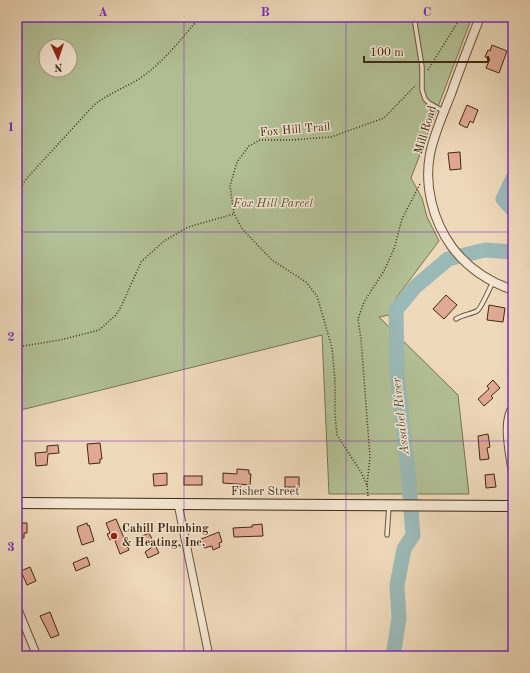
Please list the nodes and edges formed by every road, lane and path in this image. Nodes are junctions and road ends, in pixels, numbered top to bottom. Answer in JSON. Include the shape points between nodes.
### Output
{"nodes":[{"id":1,"x":200,"y":17,"type":"edge"},
{"id":2,"x":414,"y":17,"type":"edge"},
{"id":3,"x":461,"y":17,"type":"edge"},
{"id":4,"x":480,"y":17,"type":"edge"},
{"id":5,"x":422,"y":80,"type":"junction"},
{"id":6,"x":444,"y":111,"type":"junction"},
{"id":7,"x":428,"y":168,"type":"junction"},
{"id":8,"x":17,"y":192,"type":"edge"},
{"id":9,"x":234,"y":214,"type":"junction"},
{"id":10,"x":493,"y":282,"type":"junction"},
{"id":11,"x":513,"y":290,"type":"edge"},
{"id":12,"x":456,"y":319,"type":"dead end"},
{"id":13,"x":17,"y":347,"type":"edge"},
{"id":14,"x":513,"y":407,"type":"edge"},
{"id":15,"x":513,"y":477,"type":"edge"},
{"id":16,"x":367,"y":485,"type":"junction"},
{"id":17,"x":17,"y":503,"type":"edge"},
{"id":18,"x":178,"y":504,"type":"junction"},
{"id":19,"x":369,"y":505,"type":"junction"},
{"id":20,"x":389,"y":505,"type":"junction"},
{"id":21,"x":513,"y":506,"type":"edge"},
{"id":22,"x":387,"y":535,"type":"dead end"},
{"id":23,"x":17,"y":607,"type":"edge"},
{"id":24,"x":37,"y":656,"type":"edge"},
{"id":25,"x":209,"y":656,"type":"edge"}],
"edges":[{"from":1,"to":8,"type":"path","via":[[147,73],[94,105]]},
{"from":2,"to":5,"type":"lane"},
{"from":3,"to":5,"type":"path","name":"Fox Hill Trail"},
{"from":4,"to":6,"type":"street","name":"Mill Road"},
{"from":5,"to":6,"type":"lane","via":[[425,99],[429,104]]},
{"from":5,"to":9,"type":"path","name":"Fox Hill Trail","via":[[384,118],[331,137],[260,140],[249,146],[237,162],[230,186]]},
{"from":6,"to":7,"type":"street","name":"Mill Road"},
{"from":7,"to":10,"type":"street","name":"Mill Road","via":[[432,206],[448,241],[464,261]]},
{"from":7,"to":16,"type":"path","via":[[402,219],[392,255],[364,302],[358,319],[370,457]]},
{"from":9,"to":13,"type":"path","via":[[188,227],[164,241],[140,262],[115,316],[99,330]]},
{"from":9,"to":16,"type":"path","name":"Fox Hill Trail","via":[[243,230],[272,260],[306,282],[317,296],[332,348],[337,435]]},
{"from":10,"to":11,"type":"street","name":"Mill Road"},
{"from":10,"to":12,"type":"lane","via":[[478,311]]},
{"from":14,"to":15,"type":"street","via":[[508,415],[507,426]]},
{"from":16,"to":19,"type":"path","name":"Fox Hill Trail"},
{"from":17,"to":18,"type":"main road","name":"Fisher Street"},
{"from":18,"to":19,"type":"main road","name":"Fisher Street"},
{"from":18,"to":25,"type":"street"},
{"from":19,"to":20,"type":"main road","name":"Fisher Street"},
{"from":20,"to":21,"type":"main road","name":"Fisher Street"},
{"from":20,"to":22,"type":"lane"},
{"from":23,"to":24,"type":"street"}]}
